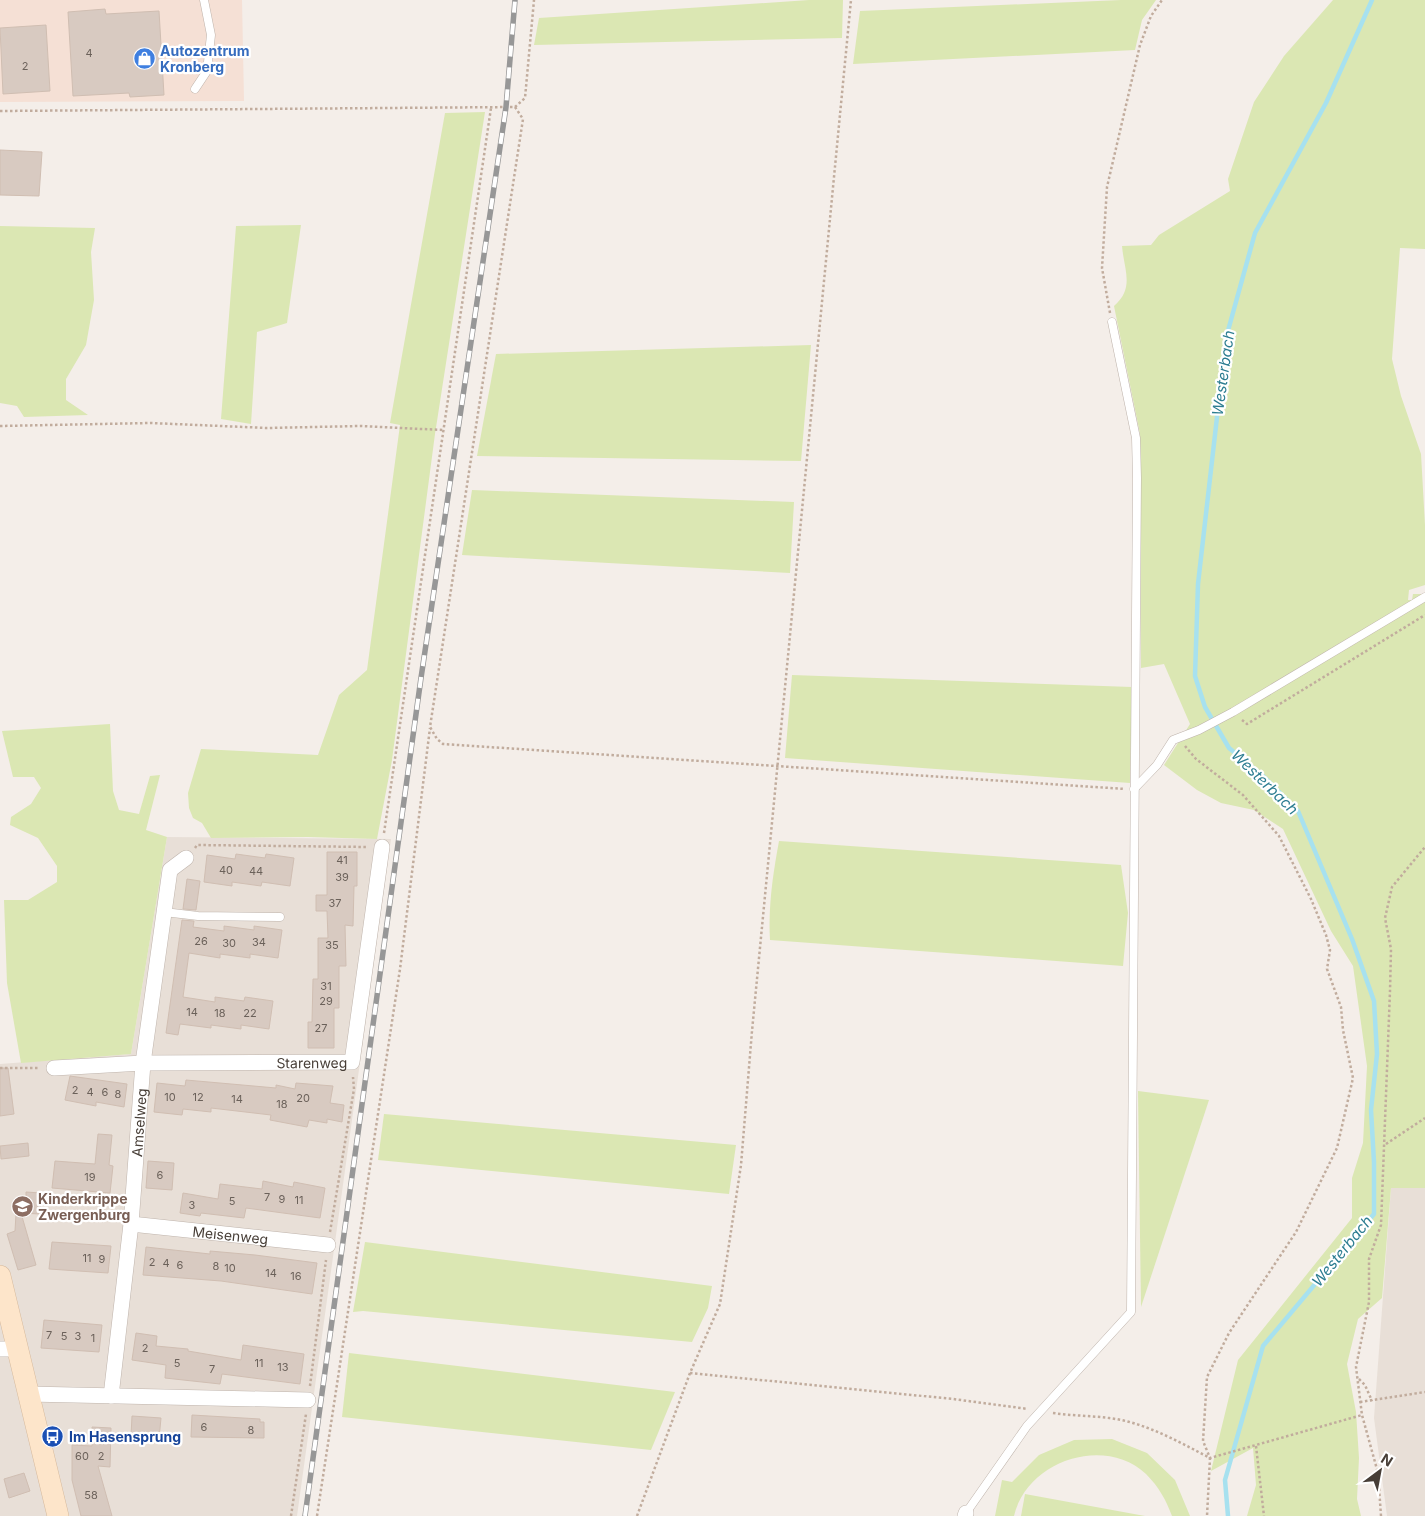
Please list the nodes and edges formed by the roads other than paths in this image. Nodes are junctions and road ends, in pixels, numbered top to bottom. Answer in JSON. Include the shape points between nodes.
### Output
{"nodes":[{"id":1,"x":204,"y":0,"type":"edge"},
{"id":2,"x":195,"y":89,"type":"dead end"},
{"id":3,"x":1112,"y":322,"type":"road end"},
{"id":4,"x":1425,"y":597,"type":"edge"},
{"id":5,"x":1134,"y":790,"type":"junction"},
{"id":6,"x":382,"y":847,"type":"road end"},
{"id":7,"x":186,"y":858,"type":"road end"},
{"id":8,"x":164,"y":912,"type":"junction"},
{"id":9,"x":280,"y":917,"type":"dead end"},
{"id":10,"x":143,"y":1063,"type":"junction"},
{"id":11,"x":54,"y":1068,"type":"road end"},
{"id":12,"x":132,"y":1224,"type":"junction"},
{"id":13,"x":328,"y":1245,"type":"dead end"},
{"id":14,"x":0,"y":1276,"type":"edge"},
{"id":15,"x":8,"y":1349,"type":"edge"},
{"id":16,"x":28,"y":1394,"type":"junction"},
{"id":17,"x":111,"y":1396,"type":"junction"},
{"id":18,"x":308,"y":1400,"type":"road end"},
{"id":19,"x":966,"y":1515,"type":"edge"},
{"id":20,"x":58,"y":1516,"type":"edge"}],
"edges":[{"from":1,"to":2,"type":"lane","via":[[211,35],[207,71]]},
{"from":3,"to":5,"type":"lane","via":[[1136,438]]},
{"from":4,"to":5,"type":"lane","via":[[1233,712],[1173,740],[1157,765]]},
{"from":5,"to":19,"type":"lane","via":[[1131,1312],[1028,1426]]},
{"from":6,"to":10,"type":"street","name":"Starenweg","via":[[352,1062]]},
{"from":7,"to":8,"type":"street","name":"Amselweg","via":[[170,870]]},
{"from":8,"to":9,"type":"lane","via":[[198,916]]},
{"from":8,"to":10,"type":"street","name":"Amselweg"},
{"from":10,"to":11,"type":"street","name":"Starenweg"},
{"from":10,"to":12,"type":"street","name":"Amselweg"},
{"from":12,"to":13,"type":"street","name":"Meisenweg"},
{"from":12,"to":17,"type":"street","name":"Amselweg"},
{"from":14,"to":15,"type":"street"},
{"from":15,"to":16,"type":"street"},
{"from":16,"to":17,"type":"street"},
{"from":16,"to":20,"type":"street"},
{"from":17,"to":18,"type":"street"}]}
